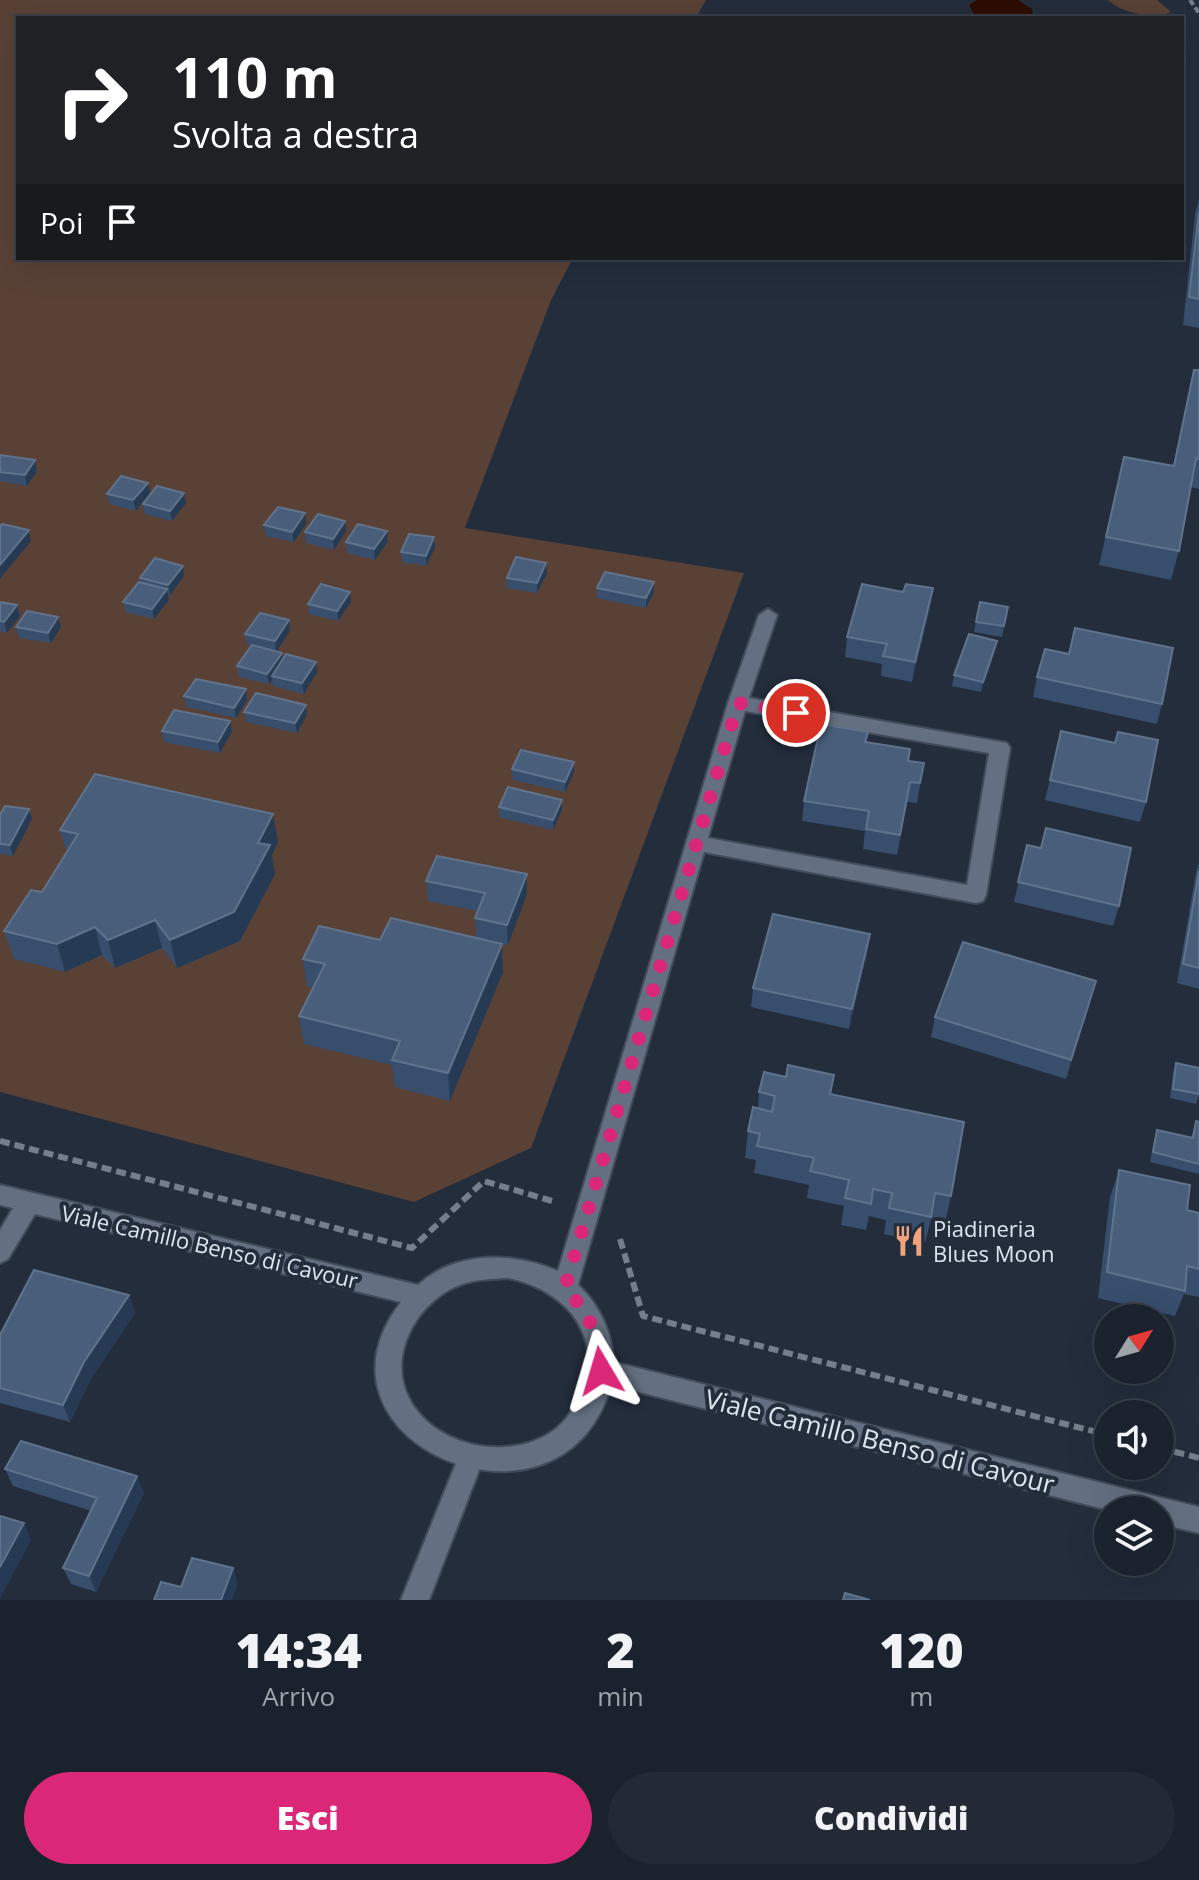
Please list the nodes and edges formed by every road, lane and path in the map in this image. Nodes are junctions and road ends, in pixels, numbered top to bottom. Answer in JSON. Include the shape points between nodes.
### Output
{"nodes":[{"id":1,"x":1190,"y":0,"type":"edge"},
{"id":2,"x":1199,"y":13,"type":"edge"},
{"id":3,"x":768,"y":615,"type":"dead end"},
{"id":4,"x":738,"y":703,"type":"junction"},
{"id":5,"x":697,"y":843,"type":"junction"},
{"id":6,"x":0,"y":1195,"type":"edge"},
{"id":7,"x":29,"y":1202,"type":"junction"},
{"id":8,"x":0,"y":1252,"type":"edge"},
{"id":9,"x":565,"y":1288,"type":"junction"},
{"id":10,"x":420,"y":1296,"type":"junction"},
{"id":11,"x":601,"y":1371,"type":"junction"},
{"id":12,"x":1174,"y":1452,"type":"edge"},
{"id":13,"x":1199,"y":1458,"type":"edge"},
{"id":14,"x":470,"y":1460,"type":"junction"},
{"id":15,"x":1103,"y":1496,"type":"edge"},
{"id":16,"x":1174,"y":1514,"type":"edge"},
{"id":17,"x":1199,"y":1520,"type":"edge"},
{"id":18,"x":415,"y":1600,"type":"edge"}],
"edges":[{"from":1,"to":2,"type":"path"},
{"from":3,"to":4,"type":"street"},
{"from":4,"to":5,"type":"street"},
{"from":4,"to":5,"type":"street","via":[[1000,748],[976,895]]},
{"from":5,"to":9,"type":"street"},
{"from":6,"to":7,"type":"street","name":"Viale Camillo Benso di Cavour"},
{"from":7,"to":8,"type":"street"},
{"from":7,"to":10,"type":"street","name":"Viale Camillo Benso di Cavour"},
{"from":9,"to":10,"type":"street","via":[[508,1267],[461,1274]]},
{"from":9,"to":11,"type":"street","via":[[587,1311],[599,1340]]},
{"from":10,"to":14,"type":"street","via":[[401,1320],[388,1377],[397,1405],[414,1430],[439,1449]]},
{"from":11,"to":14,"type":"street","via":[[592,1403],[571,1431],[542,1451]]},
{"from":11,"to":15,"type":"street","name":"Viale Camillo Benso di Cavour"},
{"from":12,"to":13,"type":"path"},
{"from":14,"to":18,"type":"street"},
{"from":16,"to":17,"type":"street","name":"Viale Camillo Benso di Cavour"}]}
